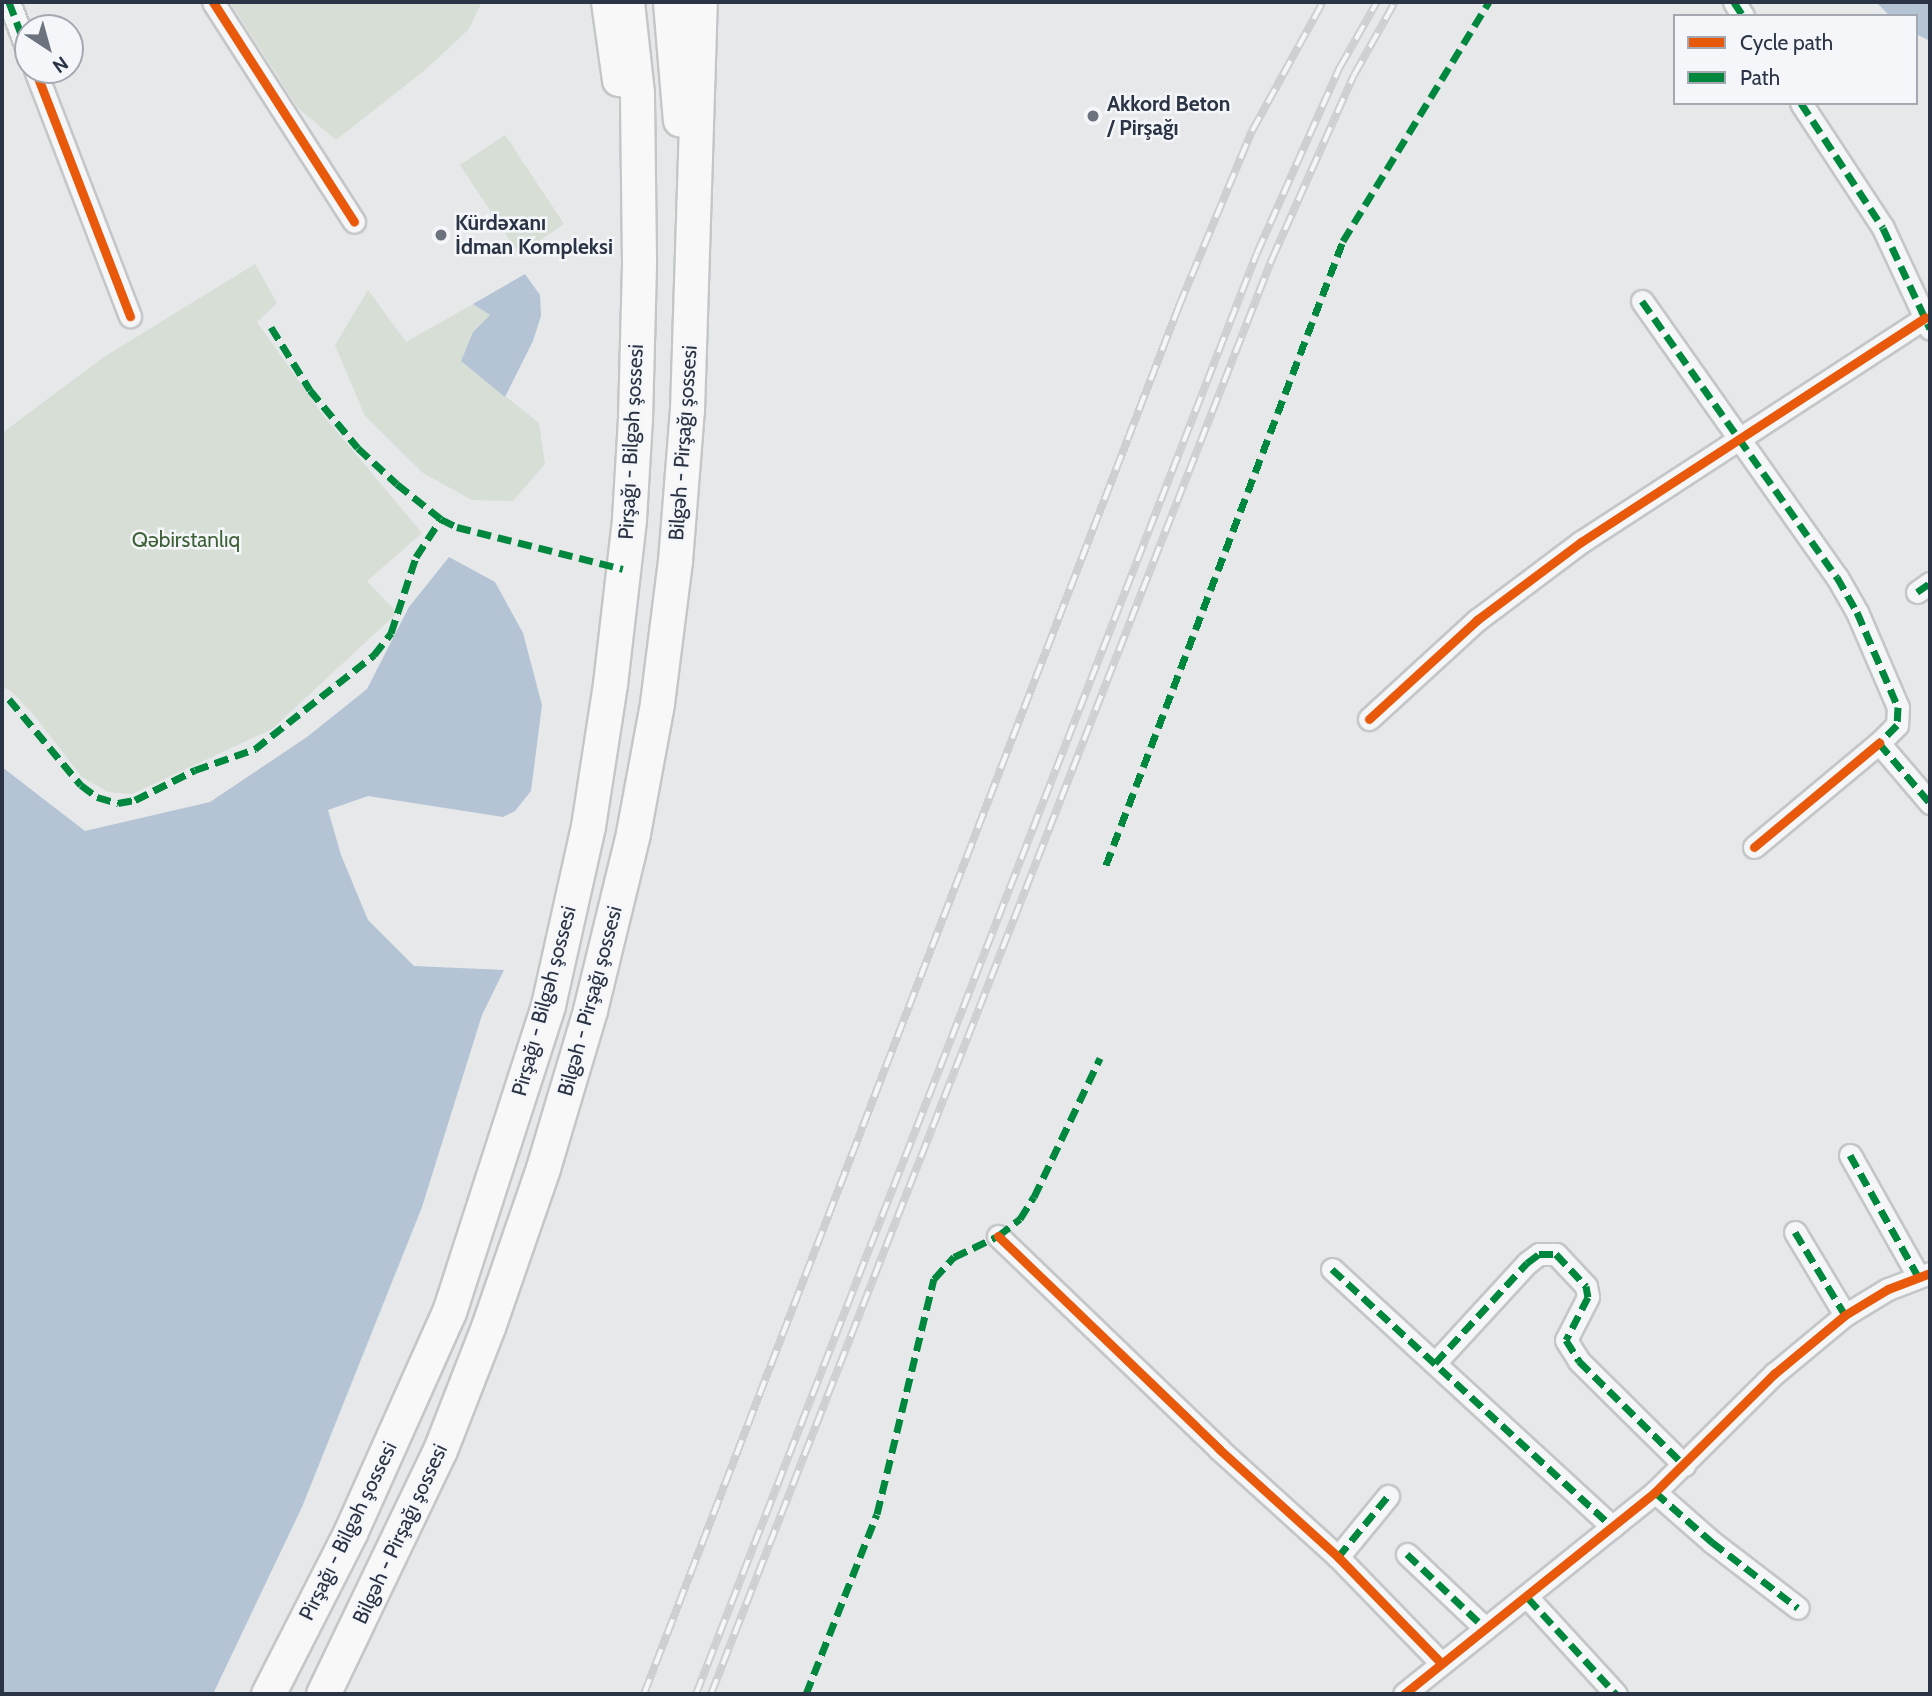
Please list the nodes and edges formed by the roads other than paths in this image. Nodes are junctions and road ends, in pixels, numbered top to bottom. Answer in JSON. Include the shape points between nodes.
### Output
{"nodes":[{"id":1,"x":213,"y":2,"type":"edge"},
{"id":2,"x":608,"y":2,"type":"edge"},
{"id":3,"x":627,"y":2,"type":"edge"},
{"id":4,"x":670,"y":2,"type":"edge"},
{"id":5,"x":700,"y":2,"type":"edge"},
{"id":6,"x":40,"y":84,"type":"edge"},
{"id":7,"x":1802,"y":105,"type":"edge"},
{"id":8,"x":354,"y":222,"type":"dead end"},
{"id":9,"x":639,"y":261,"type":"junction"},
{"id":10,"x":692,"y":265,"type":"junction"},
{"id":11,"x":1642,"y":301,"type":"dead end"},
{"id":12,"x":130,"y":316,"type":"dead end"},
{"id":13,"x":1927,"y":324,"type":"edge"},
{"id":14,"x":1742,"y":439,"type":"junction"},
{"id":15,"x":1369,"y":719,"type":"dead end"},
{"id":16,"x":1879,"y":743,"type":"junction"},
{"id":17,"x":1930,"y":803,"type":"edge"},
{"id":18,"x":1754,"y":848,"type":"dead end"},
{"id":19,"x":1850,"y":1156,"type":"dead end"},
{"id":20,"x":1796,"y":1231,"type":"dead end"},
{"id":21,"x":998,"y":1237,"type":"dead end"},
{"id":22,"x":1332,"y":1269,"type":"dead end"},
{"id":23,"x":1924,"y":1274,"type":"edge"},
{"id":24,"x":1845,"y":1315,"type":"junction"},
{"id":25,"x":1435,"y":1363,"type":"junction"},
{"id":26,"x":1684,"y":1465,"type":"junction"},
{"id":27,"x":1655,"y":1492,"type":"junction"},
{"id":28,"x":1388,"y":1496,"type":"dead end"},
{"id":29,"x":1613,"y":1527,"type":"junction"},
{"id":30,"x":1407,"y":1554,"type":"dead end"},
{"id":31,"x":1338,"y":1557,"type":"junction"},
{"id":32,"x":1528,"y":1598,"type":"junction"},
{"id":33,"x":1798,"y":1608,"type":"dead end"},
{"id":34,"x":1485,"y":1628,"type":"junction"},
{"id":35,"x":1440,"y":1662,"type":"junction"},
{"id":36,"x":268,"y":1694,"type":"edge"},
{"id":37,"x":323,"y":1694,"type":"edge"},
{"id":38,"x":1404,"y":1694,"type":"edge"},
{"id":39,"x":1616,"y":1694,"type":"edge"}],
"edges":[{"from":1,"to":8,"type":"street"},
{"from":2,"to":9,"type":"main road"},
{"from":3,"to":9,"type":"highway","name":"Pirşağı - Bilgəh şossesi","via":[[636,93]]},
{"from":4,"to":10,"type":"highway"},
{"from":5,"to":10,"type":"highway"},
{"from":6,"to":12,"type":"street"},
{"from":7,"to":13,"type":"street","via":[[1883,228]]},
{"from":9,"to":36,"type":"highway","name":"Pirşağı - Bilgəh şossesi","via":[[629,519],[610,684],[588,826],[548,1005],[449,1312],[350,1533]]},
{"from":10,"to":37,"type":"highway","name":"Bilgəh - Pirşağı şossesi","via":[[675,561],[657,703],[634,833],[590,1010],[543,1168],[488,1327],[435,1462]]},
{"from":11,"to":14,"type":"street"},
{"from":13,"to":14,"type":"street"},
{"from":14,"to":15,"type":"street","via":[[1570,550],[1477,620]]},
{"from":14,"to":16,"type":"street","via":[[1838,577],[1857,612],[1898,707],[1897,725]]},
{"from":16,"to":17,"type":"street"},
{"from":16,"to":18,"type":"street"},
{"from":19,"to":23,"type":"street"},
{"from":20,"to":24,"type":"street"},
{"from":21,"to":31,"type":"street"},
{"from":22,"to":25,"type":"street"},
{"from":23,"to":24,"type":"street"},
{"from":24,"to":26,"type":"street","via":[[1774,1374]]},
{"from":25,"to":26,"type":"street","via":[[1527,1263],[1539,1254],[1556,1254],[1586,1286],[1588,1297],[1566,1340],[1579,1361]]},
{"from":25,"to":29,"type":"street"},
{"from":26,"to":27,"type":"street"},
{"from":27,"to":29,"type":"street"},
{"from":27,"to":33,"type":"street"},
{"from":28,"to":31,"type":"street"},
{"from":29,"to":32,"type":"street"},
{"from":30,"to":34,"type":"street"},
{"from":31,"to":35,"type":"street"},
{"from":32,"to":34,"type":"street"},
{"from":32,"to":39,"type":"street"},
{"from":34,"to":35,"type":"street"},
{"from":35,"to":38,"type":"street"}]}
